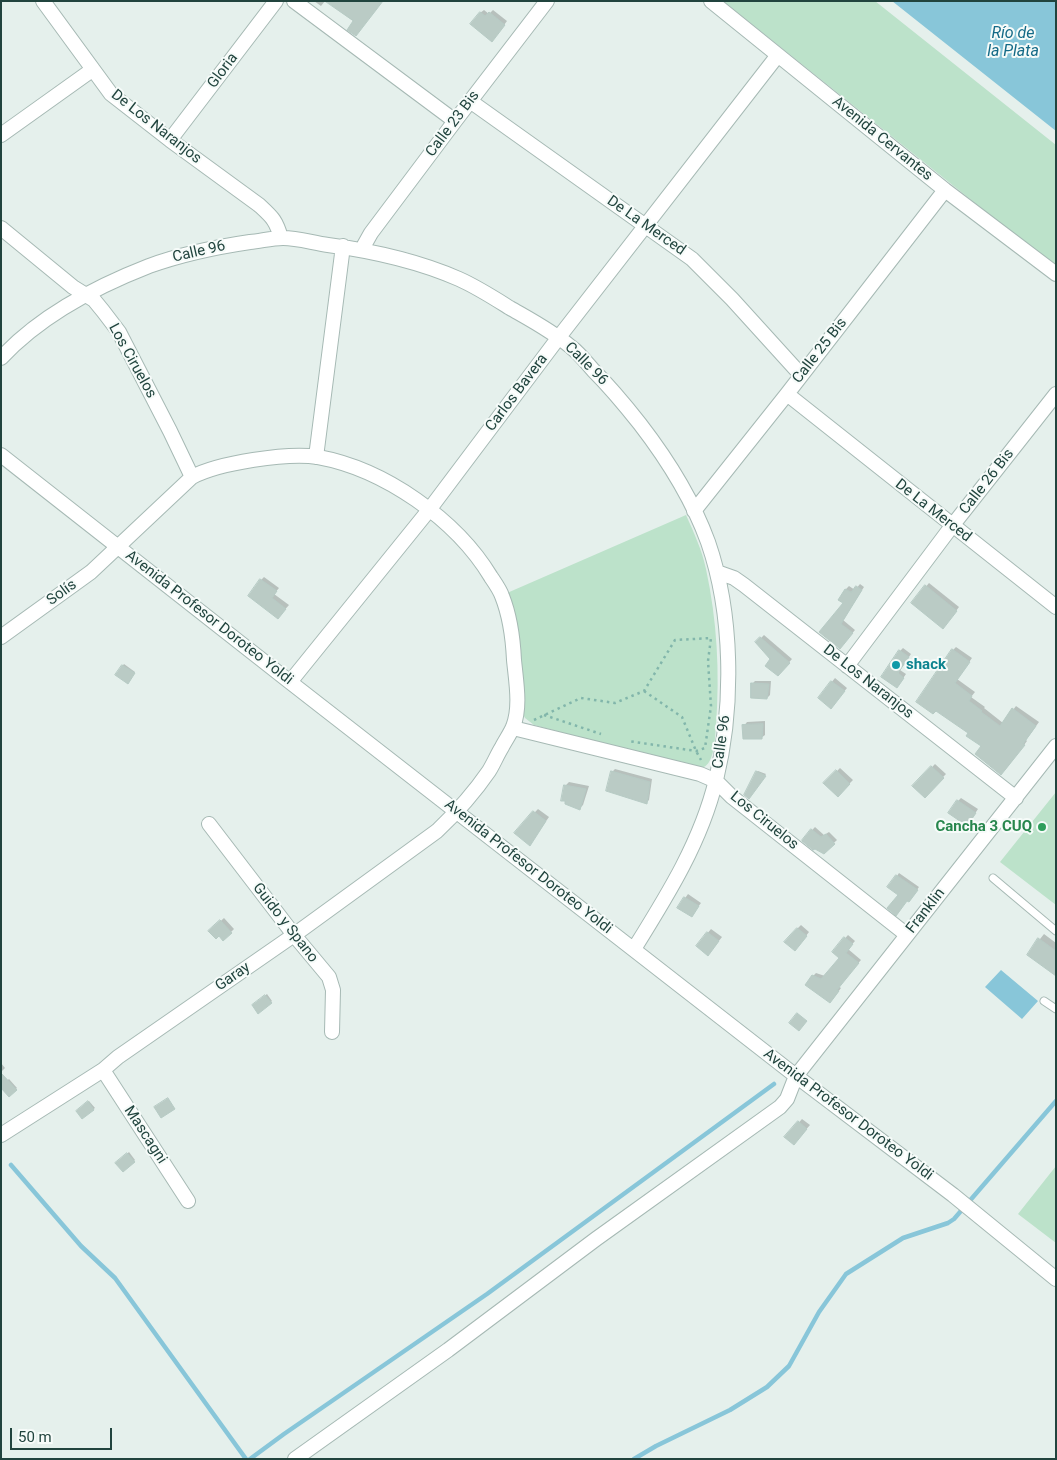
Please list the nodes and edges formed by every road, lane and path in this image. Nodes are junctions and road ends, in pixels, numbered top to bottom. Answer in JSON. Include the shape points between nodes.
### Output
{"nodes":[{"id":1,"x":42,"y":1,"type":"edge"},
{"id":2,"x":276,"y":1,"type":"edge"},
{"id":3,"x":294,"y":1,"type":"edge"},
{"id":4,"x":547,"y":1,"type":"edge"},
{"id":5,"x":711,"y":1,"type":"edge"},
{"id":6,"x":778,"y":54,"type":"junction"},
{"id":7,"x":92,"y":70,"type":"junction"},
{"id":8,"x":470,"y":101,"type":"junction"},
{"id":9,"x":455,"y":121,"type":"junction"},
{"id":10,"x":1,"y":135,"type":"edge"},
{"id":11,"x":170,"y":140,"type":"junction"},
{"id":12,"x":945,"y":190,"type":"junction"},
{"id":13,"x":646,"y":226,"type":"junction"},
{"id":14,"x":1,"y":228,"type":"edge"},
{"id":15,"x":281,"y":238,"type":"junction"},
{"id":16,"x":343,"y":246,"type":"junction"},
{"id":17,"x":362,"y":249,"type":"junction"},
{"id":18,"x":1056,"y":274,"type":"edge"},
{"id":19,"x":85,"y":295,"type":"junction"},
{"id":20,"x":559,"y":337,"type":"junction"},
{"id":21,"x":1,"y":358,"type":"edge"},
{"id":22,"x":801,"y":375,"type":"junction"},
{"id":23,"x":787,"y":394,"type":"junction"},
{"id":24,"x":1056,"y":394,"type":"edge"},
{"id":25,"x":1,"y":455,"type":"edge"},
{"id":26,"x":316,"y":456,"type":"junction"},
{"id":27,"x":192,"y":477,"type":"junction"},
{"id":28,"x":429,"y":510,"type":"junction"},
{"id":29,"x":694,"y":511,"type":"junction"},
{"id":30,"x":952,"y":526,"type":"junction"},
{"id":31,"x":118,"y":546,"type":"junction"},
{"id":32,"x":717,"y":572,"type":"junction"},
{"id":33,"x":1056,"y":607,"type":"edge"},
{"id":34,"x":1,"y":637,"type":"edge"},
{"id":35,"x":847,"y":666,"type":"junction"},
{"id":36,"x":290,"y":682,"type":"junction"},
{"id":37,"x":644,"y":690,"type":"junction"},
{"id":38,"x":544,"y":715,"type":"junction"},
{"id":39,"x":517,"y":729,"type":"junction"},
{"id":40,"x":607,"y":736,"type":"dead end"},
{"id":41,"x":625,"y":740,"type":"dead end"},
{"id":42,"x":1056,"y":746,"type":"edge"},
{"id":43,"x":696,"y":752,"type":"junction"},
{"id":44,"x":716,"y":782,"type":"junction"},
{"id":45,"x":1016,"y":798,"type":"junction"},
{"id":46,"x":458,"y":812,"type":"junction"},
{"id":47,"x":209,"y":824,"type":"dead end"},
{"id":48,"x":993,"y":878,"type":"dead end"},
{"id":49,"x":1056,"y":931,"type":"edge"},
{"id":50,"x":294,"y":935,"type":"junction"},
{"id":51,"x":907,"y":935,"type":"junction"},
{"id":52,"x":634,"y":949,"type":"junction"},
{"id":53,"x":1044,"y":1001,"type":"dead end"},
{"id":54,"x":1056,"y":1009,"type":"edge"},
{"id":55,"x":332,"y":1032,"type":"dead end"},
{"id":56,"x":103,"y":1070,"type":"junction"},
{"id":57,"x":796,"y":1076,"type":"junction"},
{"id":58,"x":1,"y":1134,"type":"edge"},
{"id":59,"x":188,"y":1201,"type":"dead end"},
{"id":60,"x":1056,"y":1279,"type":"edge"},
{"id":61,"x":295,"y":1459,"type":"edge"}],
"edges":[{"from":1,"to":7,"type":"street","name":"De Los Naranjos"},
{"from":2,"to":11,"type":"street","name":"Gloria"},
{"from":3,"to":9,"type":"street"},
{"from":4,"to":8,"type":"street","name":"Calle 23 Bis"},
{"from":5,"to":6,"type":"street","name":"Avenida Cervantes"},
{"from":6,"to":12,"type":"street","name":"Avenida Cervantes"},
{"from":6,"to":13,"type":"street","name":"Carlos Bavera"},
{"from":7,"to":10,"type":"street"},
{"from":7,"to":11,"type":"street","name":"De Los Naranjos","via":[[111,94]]},
{"from":8,"to":9,"type":"street","name":"Calle 23 Bis"},
{"from":8,"to":13,"type":"street","name":"De La Merced"},
{"from":9,"to":17,"type":"street","name":"Calle 23 Bis"},
{"from":11,"to":15,"type":"street","name":"De Los Naranjos","via":[[273,217]]},
{"from":12,"to":18,"type":"street","name":"Avenida Cervantes"},
{"from":12,"to":22,"type":"street","name":"Calle 25 Bis"},
{"from":13,"to":20,"type":"street","name":"Carlos Bavera"},
{"from":13,"to":22,"type":"street","name":"De La Merced","via":[[708,274]]},
{"from":14,"to":19,"type":"street","name":"Los Ciruelos"},
{"from":15,"to":16,"type":"street","name":"Calle 96"},
{"from":15,"to":19,"type":"street","name":"Calle 96","via":[[219,246],[174,257]]},
{"from":16,"to":17,"type":"street","name":"Calle 96"},
{"from":16,"to":26,"type":"street"},
{"from":17,"to":20,"type":"street","name":"Calle 96","via":[[432,268],[462,281]]},
{"from":19,"to":21,"type":"street","name":"Calle 96","via":[[36,327]]},
{"from":19,"to":27,"type":"street","name":"Los Ciruelos","via":[[94,300],[119,332]]},
{"from":20,"to":28,"type":"street","name":"Carlos Bavera"},
{"from":20,"to":29,"type":"street","name":"Calle 96","via":[[626,405],[666,461]]},
{"from":22,"to":23,"type":"street","name":"Calle 25 Bis"},
{"from":23,"to":29,"type":"street","name":"Calle 25 Bis"},
{"from":23,"to":30,"type":"street","name":"De La Merced"},
{"from":24,"to":30,"type":"street","name":"Calle 26 Bis"},
{"from":25,"to":31,"type":"street","name":"Avenida Profesor Doroteo Yoldi"},
{"from":26,"to":27,"type":"street","via":[[250,460]]},
{"from":26,"to":28,"type":"street","via":[[358,468],[384,480]]},
{"from":27,"to":31,"type":"street","name":"Solís"},
{"from":28,"to":36,"type":"street","name":"Carlos Bavera"},
{"from":28,"to":39,"type":"street","via":[[479,559],[502,596],[513,644]]},
{"from":29,"to":32,"type":"street","name":"Calle 96"},
{"from":30,"to":33,"type":"street","name":"De La Merced"},
{"from":30,"to":35,"type":"street","name":"Calle 26 Bis"},
{"from":31,"to":34,"type":"street","name":"Solís","via":[[92,572]]},
{"from":31,"to":36,"type":"street","name":"Avenida Profesor Doroteo Yoldi"},
{"from":32,"to":35,"type":"street","name":"De Los Naranjos","via":[[744,584]]},
{"from":32,"to":44,"type":"street","name":"Calle 96","via":[[724,610],[728,683]]},
{"from":35,"to":45,"type":"street","name":"De Los Naranjos"},
{"from":36,"to":46,"type":"street","name":"Avenida Profesor Doroteo Yoldi"},
{"from":37,"to":38,"type":"path","via":[[615,704],[581,698]]},
{"from":37,"to":43,"type":"path","via":[[682,717]]},
{"from":37,"to":43,"type":"path","via":[[675,640],[711,638],[708,661],[711,706],[705,748]]},
{"from":38,"to":39,"type":"path"},
{"from":38,"to":40,"type":"path"},
{"from":39,"to":44,"type":"street","name":"Los Ciruelos","via":[[700,774]]},
{"from":39,"to":46,"type":"street","name":"Garay"},
{"from":41,"to":43,"type":"path"},
{"from":42,"to":45,"type":"street","name":"Franklin"},
{"from":43,"to":44,"type":"path"},
{"from":44,"to":51,"type":"street","name":"Los Ciruelos"},
{"from":44,"to":52,"type":"street","name":"Calle 96","via":[[681,871]]},
{"from":45,"to":51,"type":"street","name":"Franklin"},
{"from":46,"to":50,"type":"street","name":"Garay","via":[[437,831]]},
{"from":46,"to":52,"type":"street","name":"Avenida Profesor Doroteo Yoldi"},
{"from":47,"to":50,"type":"street","name":"Guido y Spano"},
{"from":48,"to":49,"type":"lane"},
{"from":50,"to":55,"type":"street","name":"Guido y Spano","via":[[329,977],[333,990]]},
{"from":50,"to":56,"type":"street","name":"Garay"},
{"from":51,"to":57,"type":"street","name":"Franklin"},
{"from":52,"to":57,"type":"street","name":"Avenida Profesor Doroteo Yoldi"},
{"from":53,"to":54,"type":"lane"},
{"from":56,"to":58,"type":"street","name":"Garay"},
{"from":56,"to":59,"type":"street","name":"Mascagni"},
{"from":57,"to":60,"type":"street","name":"Avenida Profesor Doroteo Yoldi","via":[[953,1195]]},
{"from":57,"to":61,"type":"street","name":"Franklin","via":[[787,1099],[780,1107]]}]}
